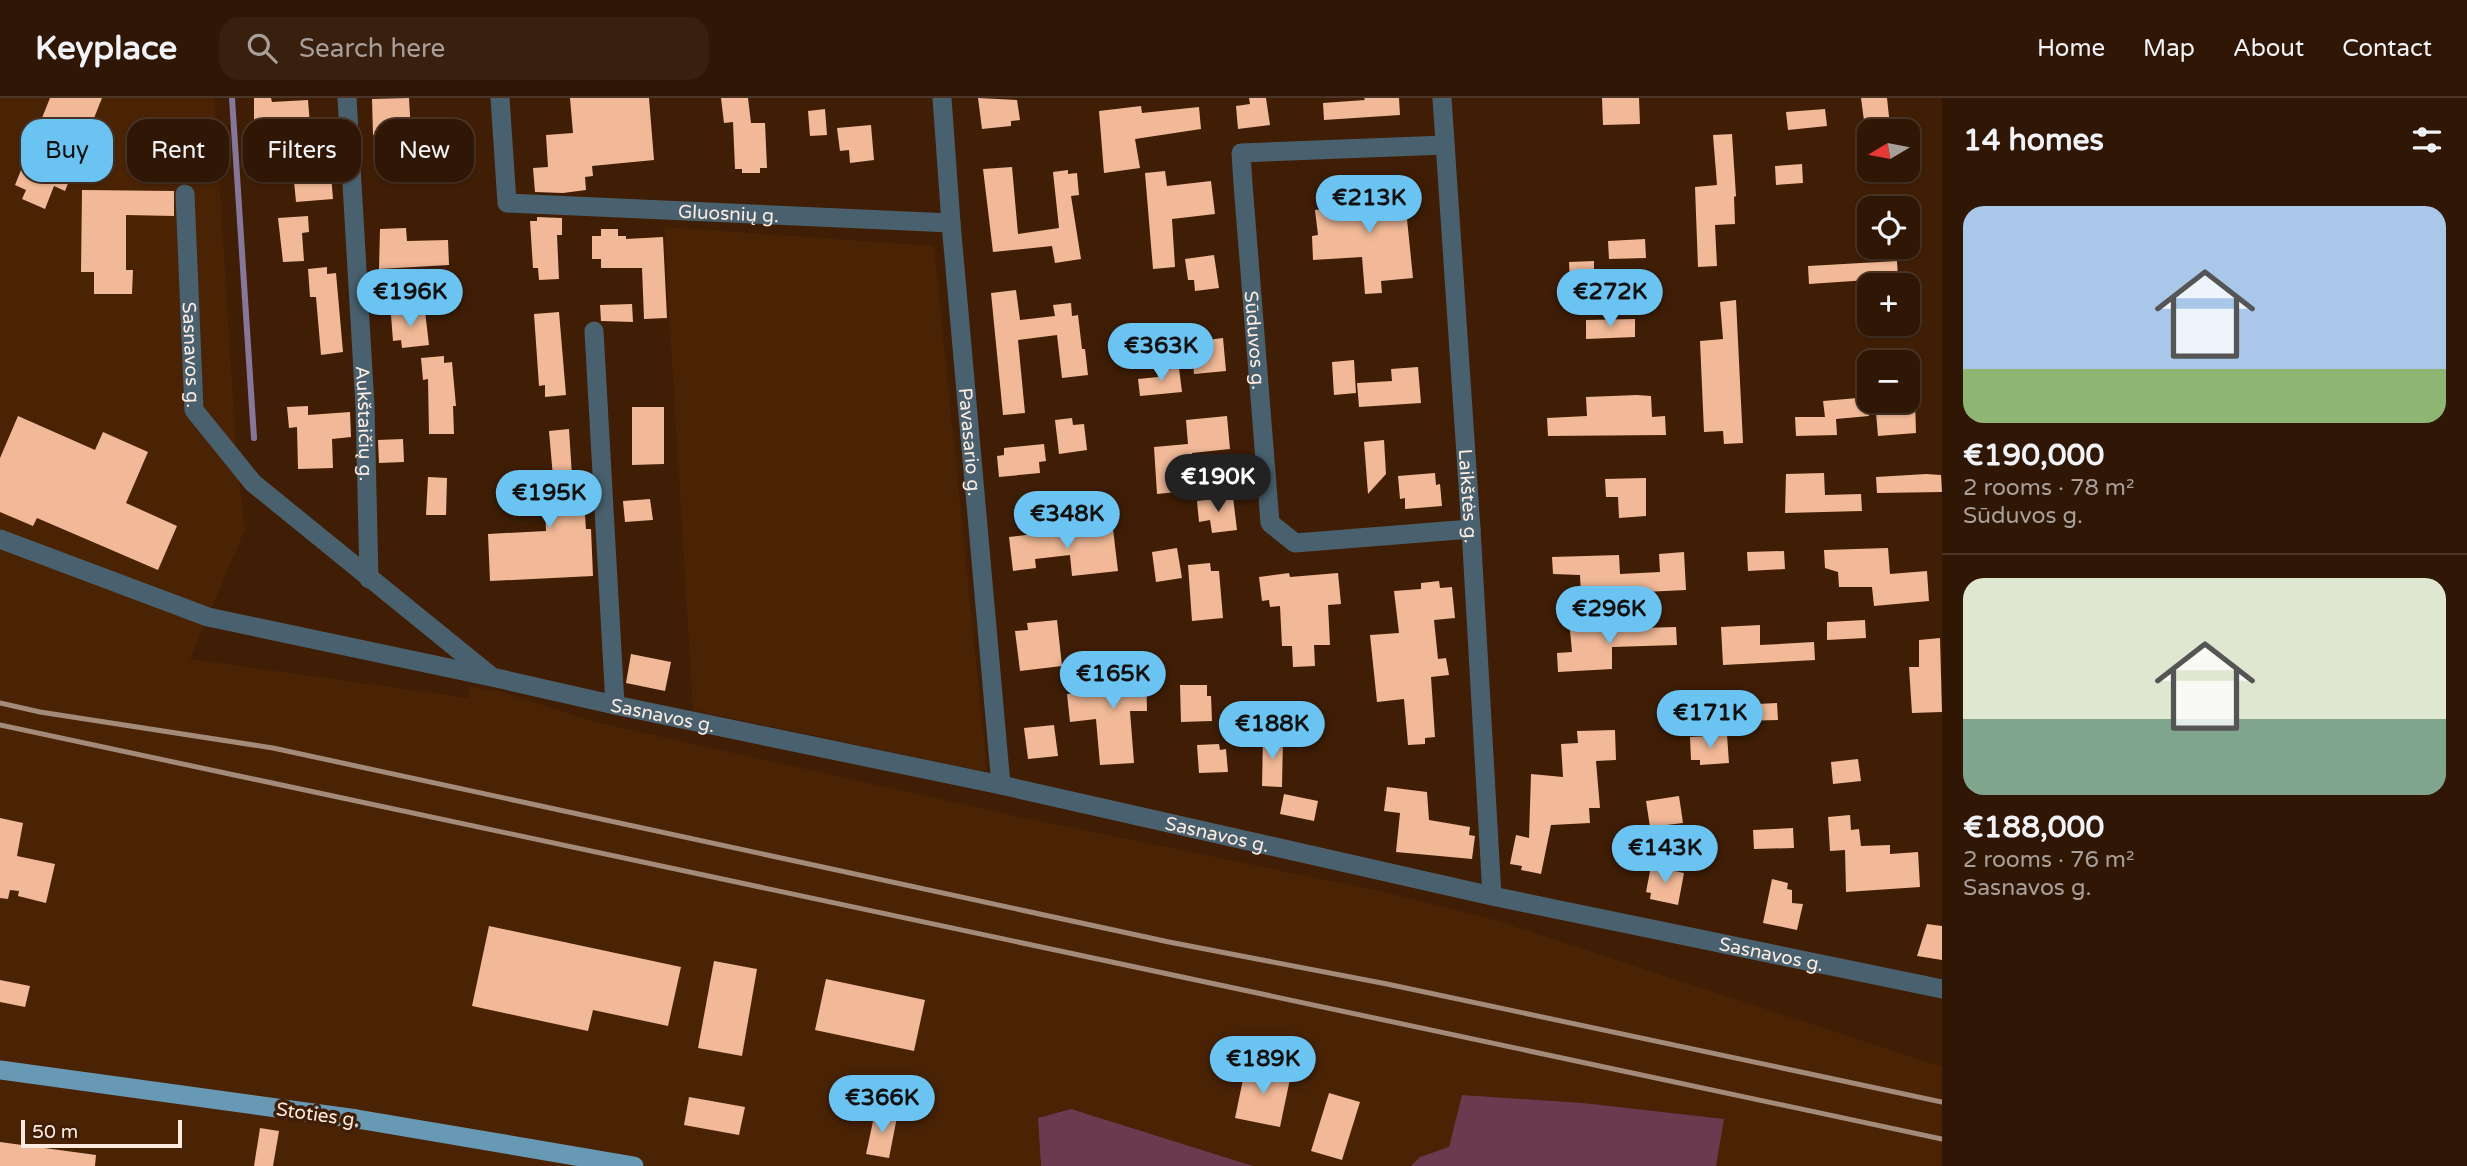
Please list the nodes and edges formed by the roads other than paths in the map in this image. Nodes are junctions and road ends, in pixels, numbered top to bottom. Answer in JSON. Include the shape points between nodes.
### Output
{"nodes":[{"id":1,"x":348,"y":98,"type":"edge"},
{"id":2,"x":500,"y":98,"type":"edge"},
{"id":3,"x":942,"y":98,"type":"edge"},
{"id":4,"x":1442,"y":98,"type":"edge"},
{"id":5,"x":1446,"y":145,"type":"junction"},
{"id":6,"x":185,"y":194,"type":"dead end"},
{"id":7,"x":951,"y":223,"type":"junction"},
{"id":8,"x":594,"y":331,"type":"dead end"},
{"id":9,"x":1471,"y":529,"type":"junction"},
{"id":10,"x":0,"y":539,"type":"edge"},
{"id":11,"x":369,"y":579,"type":"junction"},
{"id":12,"x":492,"y":677,"type":"junction"},
{"id":13,"x":615,"y":705,"type":"junction"},
{"id":14,"x":1001,"y":785,"type":"junction"},
{"id":15,"x":1492,"y":896,"type":"junction"},
{"id":16,"x":1942,"y":989,"type":"edge"},
{"id":17,"x":0,"y":1070,"type":"edge"},
{"id":18,"x":634,"y":1166,"type":"edge"}],
"edges":[{"from":1,"to":11,"type":"street","name":"Aukštaičių g.","via":[[365,406]]},
{"from":2,"to":7,"type":"street","name":"Gluosnių g.","via":[[507,203]]},
{"from":3,"to":7,"type":"street","name":"Pavasario g."},
{"from":4,"to":5,"type":"street","name":"Laikštės g."},
{"from":5,"to":9,"type":"street","name":"Laikštės g."},
{"from":5,"to":9,"type":"street","name":"Sūduvos g.","via":[[1241,153],[1242,184],[1270,523],[1295,543]]},
{"from":6,"to":11,"type":"street","name":"Sasnavos g.","via":[[194,410],[253,483]]},
{"from":7,"to":14,"type":"street","name":"Pavasario g."},
{"from":8,"to":13,"type":"street"},
{"from":9,"to":15,"type":"street","name":"Laikštės g."},
{"from":10,"to":12,"type":"street","name":"Sasnavos g.","via":[[208,617]]},
{"from":11,"to":12,"type":"street","name":"Sasnavos g."},
{"from":12,"to":13,"type":"street","name":"Sasnavos g."},
{"from":13,"to":14,"type":"street","name":"Sasnavos g."},
{"from":14,"to":15,"type":"street","name":"Sasnavos g."},
{"from":15,"to":16,"type":"street","name":"Sasnavos g."},
{"from":17,"to":18,"type":"main road","name":"Stoties g.","via":[[370,1121]]}]}
